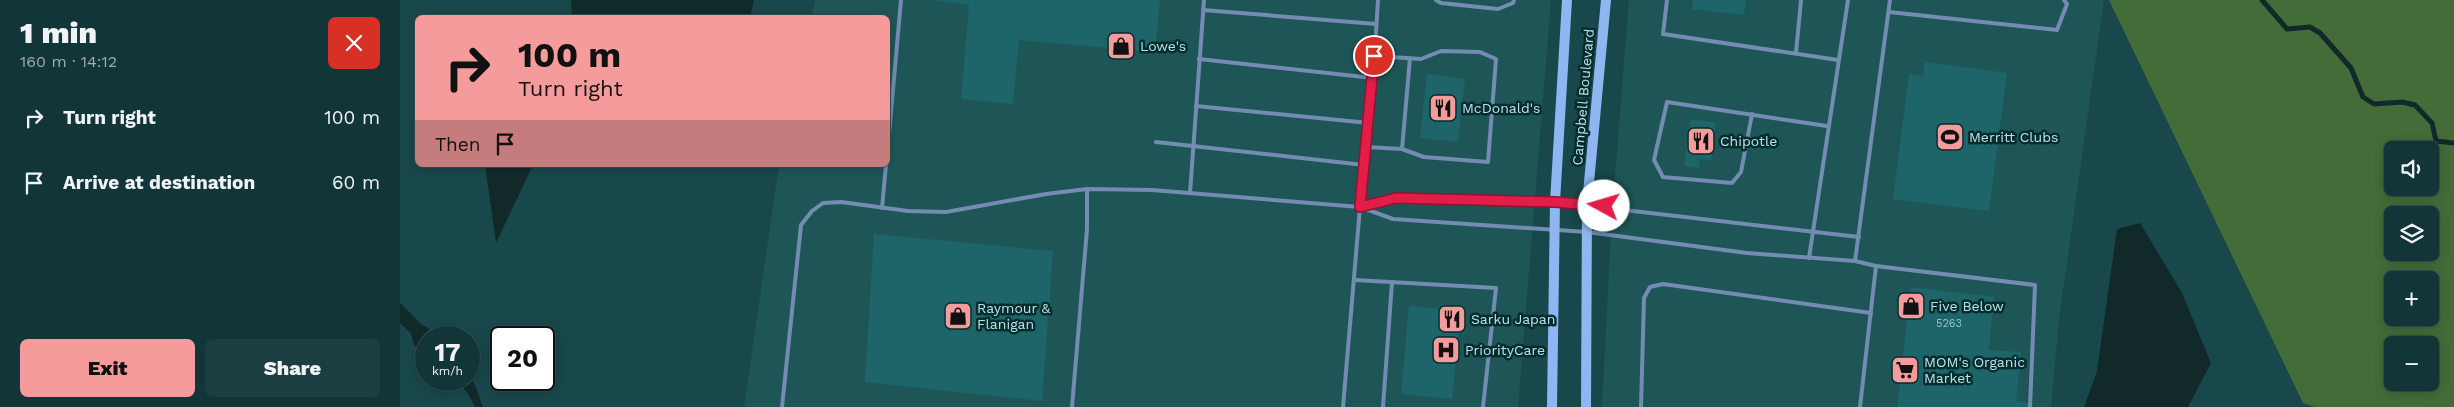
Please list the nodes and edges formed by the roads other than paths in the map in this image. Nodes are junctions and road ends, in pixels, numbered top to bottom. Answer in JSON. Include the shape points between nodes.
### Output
{"nodes":[{"id":1,"x":901,"y":0,"type":"edge"},
{"id":2,"x":1204,"y":0,"type":"edge"},
{"id":3,"x":1378,"y":0,"type":"edge"},
{"id":4,"x":1436,"y":0,"type":"edge"},
{"id":5,"x":1514,"y":0,"type":"edge"},
{"id":6,"x":1567,"y":0,"type":"edge"},
{"id":7,"x":1606,"y":0,"type":"edge"},
{"id":8,"x":1666,"y":0,"type":"edge"},
{"id":9,"x":1801,"y":0,"type":"edge"},
{"id":10,"x":1848,"y":0,"type":"edge"},
{"id":11,"x":1890,"y":0,"type":"edge"},
{"id":12,"x":2064,"y":0,"type":"edge"},
{"id":13,"x":1203,"y":10,"type":"junction"},
{"id":14,"x":1889,"y":12,"type":"junction"},
{"id":15,"x":1376,"y":24,"type":"junction"},
{"id":16,"x":1796,"y":53,"type":"junction"},
{"id":17,"x":1374,"y":56,"type":"junction"},
{"id":18,"x":1200,"y":58,"type":"junction"},
{"id":19,"x":1410,"y":58,"type":"junction"},
{"id":20,"x":1838,"y":60,"type":"junction"},
{"id":21,"x":1373,"y":78,"type":"junction"},
{"id":22,"x":1196,"y":106,"type":"junction"},
{"id":23,"x":1752,"y":114,"type":"junction"},
{"id":24,"x":1369,"y":123,"type":"junction"},
{"id":25,"x":890,"y":124,"type":"edge"},
{"id":26,"x":1827,"y":126,"type":"junction"},
{"id":27,"x":1156,"y":142,"type":"dead end"},
{"id":28,"x":1193,"y":147,"type":"junction"},
{"id":29,"x":1366,"y":148,"type":"junction"},
{"id":30,"x":1402,"y":149,"type":"junction"},
{"id":31,"x":1364,"y":165,"type":"junction"},
{"id":32,"x":886,"y":167,"type":"edge"},
{"id":33,"x":1087,"y":190,"type":"junction"},
{"id":34,"x":1190,"y":193,"type":"junction"},
{"id":35,"x":1555,"y":202,"type":"junction"},
{"id":36,"x":1587,"y":204,"type":"junction"},
{"id":37,"x":1360,"y":207,"type":"junction"},
{"id":38,"x":882,"y":208,"type":"junction"},
{"id":39,"x":1554,"y":230,"type":"junction"},
{"id":40,"x":1587,"y":232,"type":"junction"},
{"id":41,"x":1812,"y":232,"type":"junction"},
{"id":42,"x":1858,"y":237,"type":"junction"},
{"id":43,"x":1809,"y":258,"type":"junction"},
{"id":44,"x":1855,"y":261,"type":"junction"},
{"id":45,"x":1876,"y":266,"type":"junction"},
{"id":46,"x":1355,"y":280,"type":"junction"},
{"id":47,"x":1392,"y":282,"type":"junction"},
{"id":48,"x":1871,"y":313,"type":"junction"},
{"id":49,"x":782,"y":407,"type":"edge"},
{"id":50,"x":1072,"y":407,"type":"edge"},
{"id":51,"x":1343,"y":407,"type":"edge"},
{"id":52,"x":1383,"y":407,"type":"edge"},
{"id":53,"x":1482,"y":407,"type":"edge"},
{"id":54,"x":1552,"y":407,"type":"edge"},
{"id":55,"x":1586,"y":407,"type":"edge"},
{"id":56,"x":1641,"y":407,"type":"edge"},
{"id":57,"x":1860,"y":407,"type":"edge"},
{"id":58,"x":2030,"y":407,"type":"edge"}],
"edges":[{"from":1,"to":25,"type":"lane"},
{"from":2,"to":13,"type":"lane"},
{"from":3,"to":15,"type":"lane"},
{"from":4,"to":5,"type":"lane","via":[[1498,9]]},
{"from":6,"to":35,"type":"main road","name":"Campbell Boulevard"},
{"from":7,"to":36,"type":"main road","name":"Campbell Boulevard"},
{"from":8,"to":16,"type":"lane","via":[[1663,34]]},
{"from":9,"to":16,"type":"lane"},
{"from":10,"to":20,"type":"lane"},
{"from":11,"to":14,"type":"lane"},
{"from":12,"to":14,"type":"lane","via":[[2067,4],[2057,30]]},
{"from":13,"to":15,"type":"lane"},
{"from":13,"to":18,"type":"lane"},
{"from":14,"to":42,"type":"lane"},
{"from":15,"to":17,"type":"lane"},
{"from":16,"to":20,"type":"lane"},
{"from":17,"to":19,"type":"lane"},
{"from":17,"to":21,"type":"lane"},
{"from":18,"to":21,"type":"lane"},
{"from":18,"to":22,"type":"lane"},
{"from":19,"to":30,"type":"lane"},
{"from":19,"to":30,"type":"lane","via":[[1421,59],[1441,51],[1480,52],[1496,59],[1488,162],[1424,157]]},
{"from":20,"to":26,"type":"lane"},
{"from":21,"to":24,"type":"lane"},
{"from":22,"to":24,"type":"lane"},
{"from":22,"to":28,"type":"lane"},
{"from":23,"to":23,"type":"lane","via":[[1667,102],[1654,160],[1663,177],[1732,183],[1741,172]]},
{"from":23,"to":26,"type":"lane"},
{"from":24,"to":29,"type":"lane"},
{"from":26,"to":41,"type":"lane"},
{"from":27,"to":28,"type":"lane"},
{"from":28,"to":31,"type":"lane"},
{"from":28,"to":34,"type":"lane"},
{"from":29,"to":30,"type":"lane"},
{"from":29,"to":31,"type":"lane"},
{"from":31,"to":37,"type":"lane"},
{"from":32,"to":38,"type":"lane"},
{"from":33,"to":34,"type":"lane"},
{"from":33,"to":38,"type":"lane","via":[[946,212]]},
{"from":33,"to":50,"type":"lane","via":[[1087,229]]},
{"from":34,"to":37,"type":"lane"},
{"from":35,"to":36,"type":"lane"},
{"from":35,"to":37,"type":"lane","via":[[1396,198]]},
{"from":35,"to":39,"type":"main road","name":"Campbell Boulevard"},
{"from":36,"to":40,"type":"main road","name":"Campbell Boulevard"},
{"from":36,"to":41,"type":"lane"},
{"from":37,"to":39,"type":"lane","via":[[1393,219]]},
{"from":37,"to":46,"type":"lane"},
{"from":38,"to":49,"type":"lane","via":[[841,202],[823,203],[812,210],[800,225]]},
{"from":39,"to":40,"type":"lane"},
{"from":39,"to":54,"type":"main road","name":"Campbell Boulevard"},
{"from":40,"to":43,"type":"lane"},
{"from":40,"to":55,"type":"main road","name":"Campbell Boulevard"},
{"from":41,"to":42,"type":"lane"},
{"from":41,"to":43,"type":"lane"},
{"from":42,"to":44,"type":"lane"},
{"from":43,"to":44,"type":"lane"},
{"from":44,"to":45,"type":"lane"},
{"from":45,"to":48,"type":"lane"},
{"from":45,"to":58,"type":"lane","via":[[2035,285]]},
{"from":46,"to":47,"type":"lane"},
{"from":46,"to":51,"type":"lane"},
{"from":47,"to":52,"type":"lane"},
{"from":47,"to":53,"type":"lane","via":[[1496,288]]},
{"from":48,"to":56,"type":"lane","via":[[1663,284],[1650,287],[1644,298]]},
{"from":48,"to":57,"type":"lane"}]}
